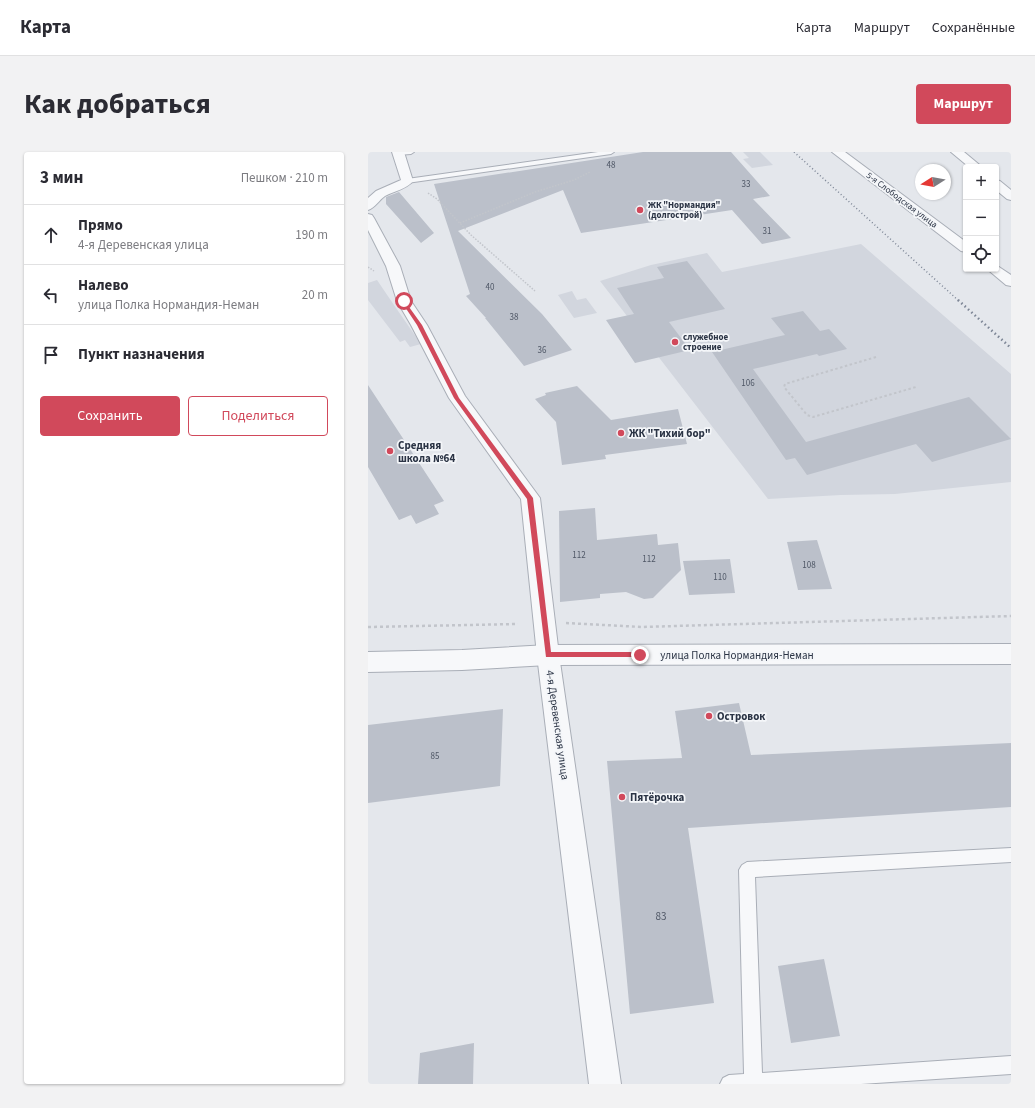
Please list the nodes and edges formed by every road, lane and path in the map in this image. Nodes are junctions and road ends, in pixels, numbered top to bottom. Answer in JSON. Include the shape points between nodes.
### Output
{"nodes":[{"id":1,"x":610,"y":152,"type":"edge"},
{"id":2,"x":838,"y":152,"type":"edge"},
{"id":3,"x":957,"y":152,"type":"edge"},
{"id":4,"x":402,"y":153,"type":"edge"},
{"id":5,"x":577,"y":155,"type":"edge"},
{"id":6,"x":972,"y":164,"type":"edge"},
{"id":7,"x":590,"y":172,"type":"dead end"},
{"id":8,"x":407,"y":181,"type":"junction"},
{"id":9,"x":999,"y":186,"type":"edge"},
{"id":10,"x":1011,"y":196,"type":"edge"},
{"id":11,"x":368,"y":206,"type":"edge"},
{"id":12,"x":368,"y":218,"type":"edge"},
{"id":13,"x":460,"y":223,"type":"junction"},
{"id":14,"x":963,"y":246,"type":"edge"},
{"id":15,"x":998,"y":272,"type":"edge"},
{"id":16,"x":1011,"y":282,"type":"edge"},
{"id":17,"x":535,"y":291,"type":"dead end"},
{"id":18,"x":876,"y":357,"type":"dead end"},
{"id":19,"x":916,"y":387,"type":"dead end"},
{"id":20,"x":1011,"y":616,"type":"edge"},
{"id":21,"x":560,"y":622,"type":"dead end"},
{"id":22,"x":518,"y":624,"type":"dead end"},
{"id":23,"x":368,"y":627,"type":"edge"},
{"id":24,"x":1011,"y":654,"type":"edge"},
{"id":25,"x":548,"y":655,"type":"junction"},
{"id":26,"x":368,"y":662,"type":"edge"},
{"id":27,"x":1011,"y":855,"type":"edge"},
{"id":28,"x":1011,"y":1065,"type":"edge"},
{"id":29,"x":752,"y":1082,"type":"junction"},
{"id":30,"x":605,"y":1084,"type":"edge"},
{"id":31,"x":729,"y":1084,"type":"edge"}],
"edges":[{"from":1,"to":5,"type":"lane"},
{"from":2,"to":14,"type":"street","name":"5-я Слободская улица"},
{"from":3,"to":6,"type":"street"},
{"from":4,"to":8,"type":"street"},
{"from":5,"to":8,"type":"lane"},
{"from":7,"to":13,"type":"path"},
{"from":8,"to":11,"type":"street","via":[[382,193]]},
{"from":8,"to":13,"type":"path","via":[[437,198]]},
{"from":9,"to":10,"type":"street"},
{"from":12,"to":25,"type":"street","name":"4-я Деревенская улица","via":[[393,266],[404,301],[457,398],[530,498]]},
{"from":13,"to":17,"type":"path"},
{"from":15,"to":16,"type":"street"},
{"from":18,"to":19,"type":"path","via":[[785,384],[784,387],[807,415],[814,417]]},
{"from":20,"to":21,"type":"path","via":[[642,627]]},
{"from":22,"to":23,"type":"path"},
{"from":24,"to":25,"type":"street","name":"улица Полка Нормандия-Неман"},
{"from":25,"to":26,"type":"street","name":"улица Полка Нормандия-Неман"},
{"from":25,"to":30,"type":"street","name":"4-я Деревенская улица"},
{"from":27,"to":29,"type":"lane","via":[[748,870]]},
{"from":28,"to":29,"type":"lane"},
{"from":29,"to":31,"type":"lane"}]}
